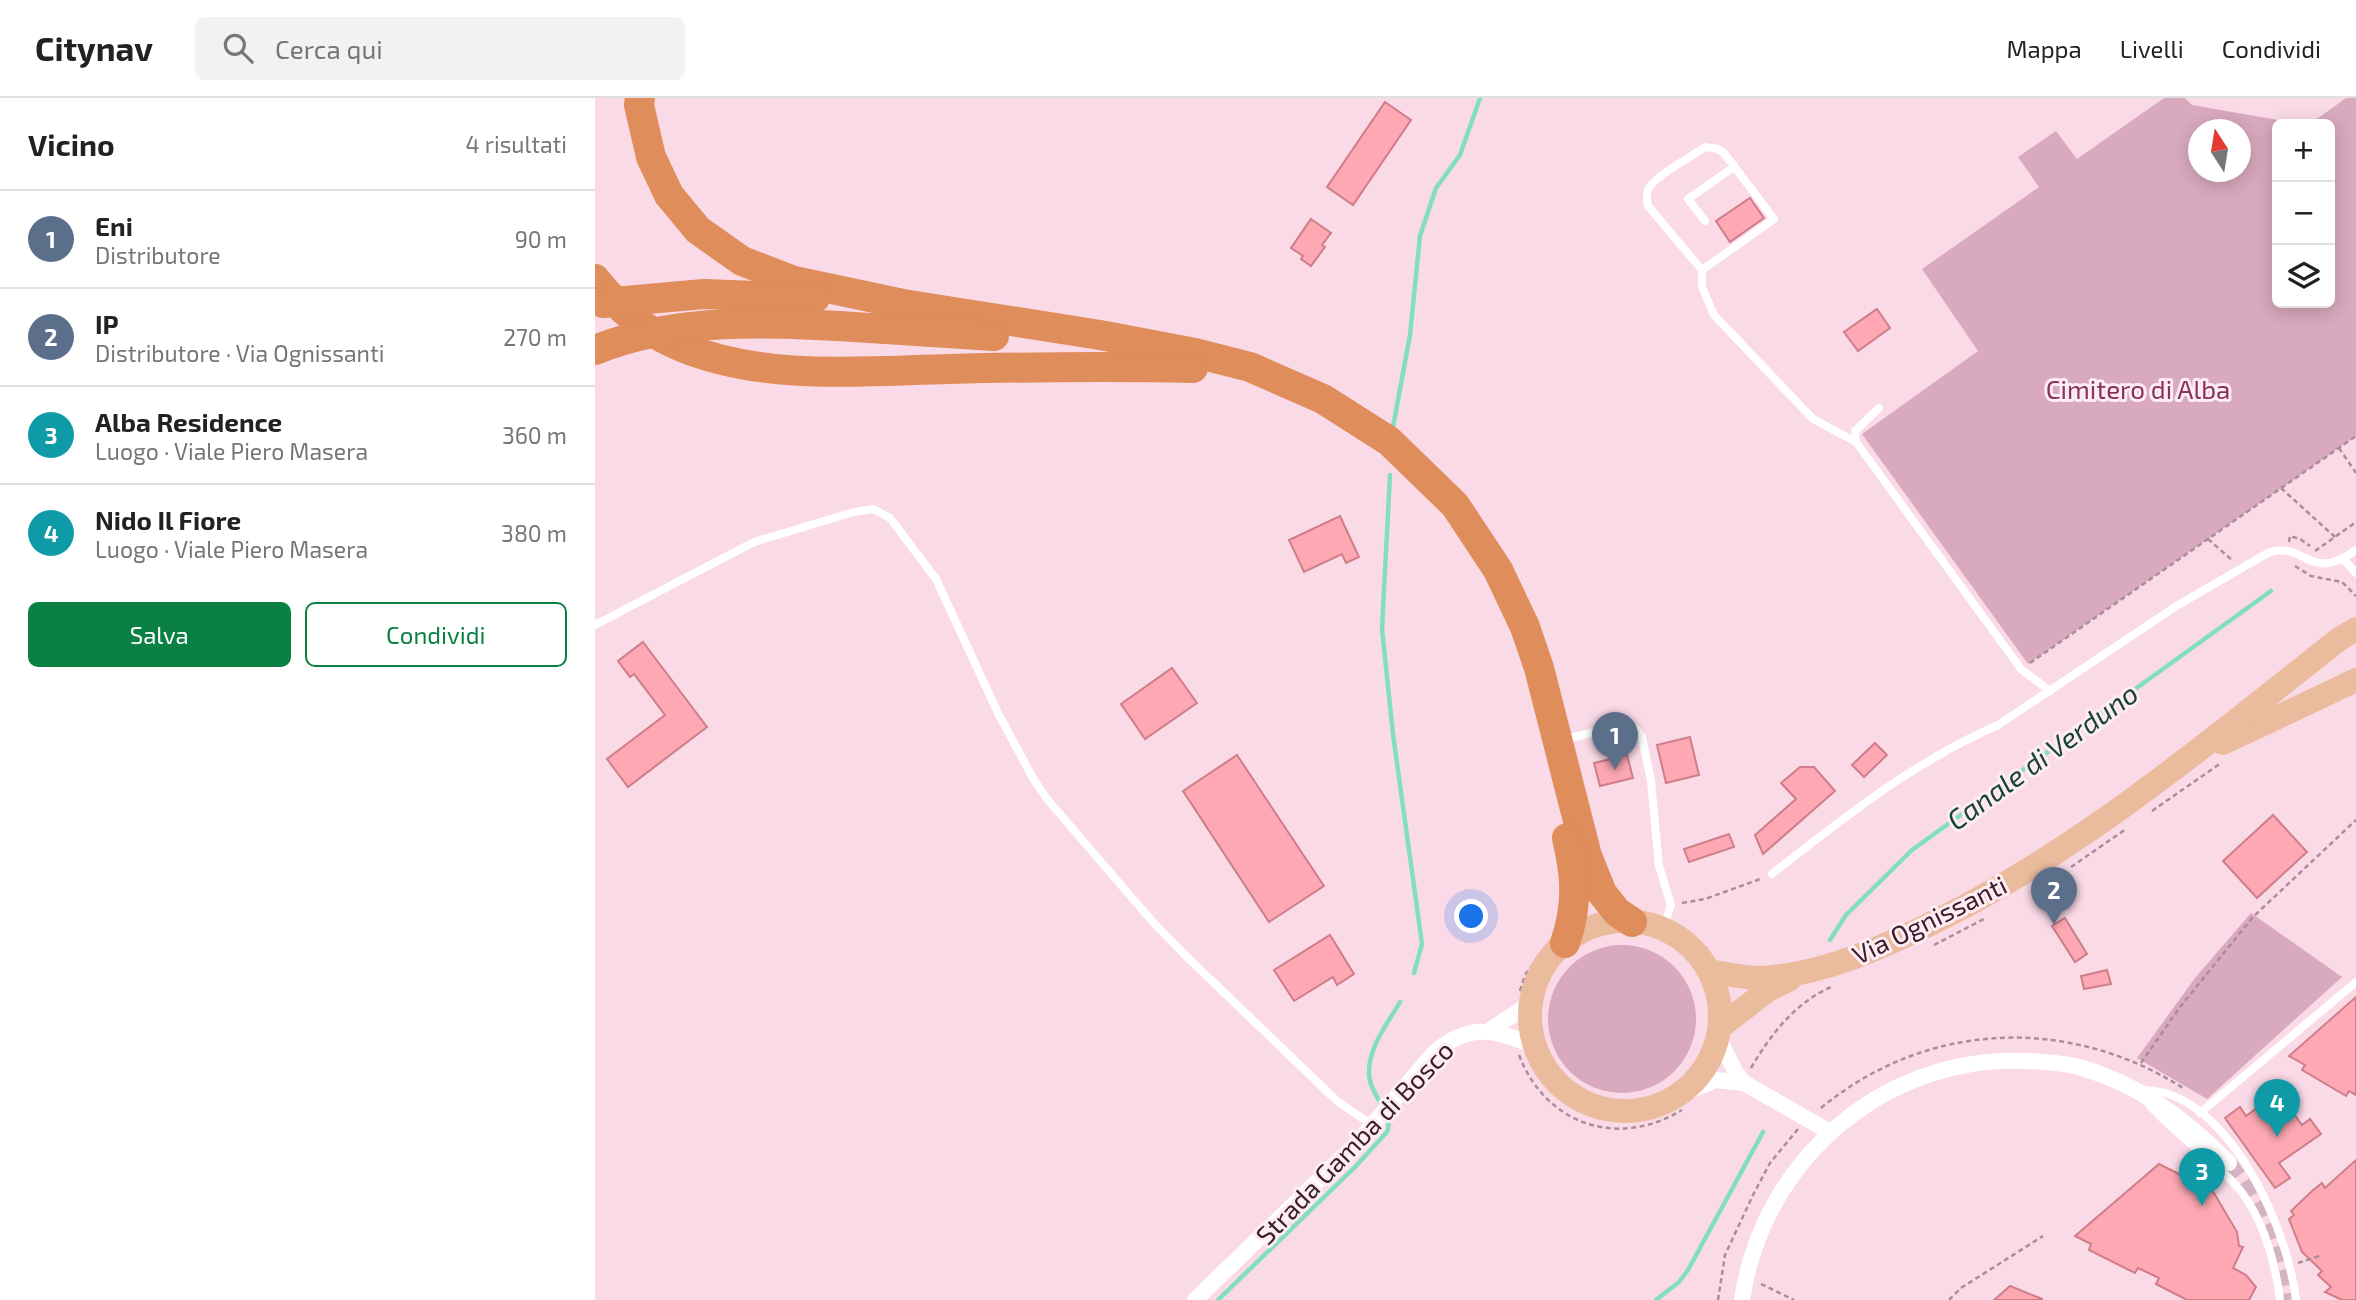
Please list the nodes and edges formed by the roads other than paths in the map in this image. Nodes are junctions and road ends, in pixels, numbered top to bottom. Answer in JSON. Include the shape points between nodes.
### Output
{"nodes":[{"id":1,"x":640,"y":98,"type":"edge"},
{"id":2,"x":1734,"y":167,"type":"junction"},
{"id":3,"x":1705,"y":221,"type":"dead end"},
{"id":4,"x":1702,"y":270,"type":"junction"},
{"id":5,"x":595,"y":279,"type":"edge"},
{"id":6,"x":595,"y":304,"type":"edge"},
{"id":7,"x":903,"y":304,"type":"junction"},
{"id":8,"x":595,"y":350,"type":"edge"},
{"id":9,"x":1193,"y":368,"type":"junction"},
{"id":10,"x":1879,"y":408,"type":"dead end"},
{"id":11,"x":1856,"y":442,"type":"junction"},
{"id":12,"x":2356,"y":550,"type":"edge"},
{"id":13,"x":2343,"y":559,"type":"junction"},
{"id":14,"x":2356,"y":573,"type":"edge"},
{"id":15,"x":595,"y":625,"type":"edge"},
{"id":16,"x":2356,"y":629,"type":"edge"},
{"id":17,"x":2356,"y":680,"type":"edge"},
{"id":18,"x":2050,"y":691,"type":"junction"},
{"id":19,"x":1558,"y":741,"type":"junction"},
{"id":20,"x":2185,"y":761,"type":"junction"},
{"id":21,"x":1772,"y":874,"type":"road end"},
{"id":22,"x":1632,"y":922,"type":"junction"},
{"id":23,"x":1665,"y":925,"type":"junction"},
{"id":24,"x":1556,"y":944,"type":"junction"},
{"id":25,"x":1710,"y":961,"type":"junction"},
{"id":26,"x":1807,"y":971,"type":"junction"},
{"id":27,"x":2356,"y":982,"type":"edge"},
{"id":28,"x":1522,"y":1009,"type":"junction"},
{"id":29,"x":1490,"y":1030,"type":"junction"},
{"id":30,"x":1719,"y":1032,"type":"junction"},
{"id":31,"x":1525,"y":1042,"type":"junction"},
{"id":32,"x":1744,"y":1083,"type":"junction"},
{"id":33,"x":2134,"y":1088,"type":"junction"},
{"id":34,"x":1682,"y":1102,"type":"junction"},
{"id":35,"x":2200,"y":1113,"type":"junction"},
{"id":36,"x":1373,"y":1122,"type":"junction"},
{"id":37,"x":1830,"y":1132,"type":"junction"},
{"id":38,"x":2229,"y":1163,"type":"tunnel mouth"},
{"id":39,"x":1195,"y":1300,"type":"edge"},
{"id":40,"x":1742,"y":1300,"type":"edge"},
{"id":41,"x":2280,"y":1300,"type":"edge"},
{"id":42,"x":2296,"y":1300,"type":"edge"}],
"edges":[{"from":1,"to":7,"type":"highway","via":[[651,157],[669,195],[698,230],[742,261],[794,281]]},
{"from":2,"to":3,"type":"lane","via":[[1688,199]]},
{"from":2,"to":4,"type":"lane","via":[[1774,219]]},
{"from":2,"to":4,"type":"lane","via":[[1718,149],[1705,147],[1647,190],[1648,206]]},
{"from":4,"to":11,"type":"lane","via":[[1702,287],[1714,315],[1813,419]]},
{"from":5,"to":9,"type":"highway","via":[[640,324],[682,347],[736,363],[848,371]]},
{"from":6,"to":7,"type":"highway","via":[[704,293]]},
{"from":7,"to":19,"type":"highway","via":[[1100,335],[1250,367],[1323,399],[1389,441],[1455,505],[1498,570],[1525,627]]},
{"from":8,"to":9,"type":"highway","via":[[664,331],[777,322],[1007,337],[1095,348]]},
{"from":9,"to":24,"type":"highway","via":[[1247,382],[1317,410],[1381,452],[1444,514],[1485,575],[1524,672],[1572,859],[1576,902]]},
{"from":10,"to":11,"type":"lane","via":[[1855,431]]},
{"from":11,"to":18,"type":"lane","via":[[2021,669]]},
{"from":12,"to":13,"type":"lane"},
{"from":13,"to":14,"type":"lane"},
{"from":13,"to":18,"type":"lane","via":[[2333,564],[2310,562],[2287,550],[2267,553],[2178,605]]},
{"from":15,"to":36,"type":"lane","via":[[754,542],[854,512],[882,512],[936,579],[1004,724],[1047,799],[1186,956],[1337,1101]]},
{"from":16,"to":20,"type":"main road","name":"Via Ognissanti"},
{"from":17,"to":20,"type":"main road","name":"Via Ognissanti"},
{"from":18,"to":21,"type":"lane","via":[[1920,766],[1851,812]]},
{"from":19,"to":22,"type":"highway","via":[[1597,881],[1617,912]]},
{"from":19,"to":23,"type":"lane","via":[[1626,725],[1642,737],[1659,866],[1671,905]]},
{"from":20,"to":26,"type":"main road","name":"Via Ognissanti","via":[[2049,858],[1964,908],[1893,942]]},
{"from":22,"to":23,"type":"main road"},
{"from":22,"to":24,"type":"main road","via":[[1590,928]]},
{"from":23,"to":25,"type":"main road"},
{"from":24,"to":28,"type":"main road"},
{"from":25,"to":26,"type":"main road","name":"Via Ognissanti","via":[[1737,976],[1761,978]]},
{"from":25,"to":30,"type":"main road","via":[[1720,1008]]},
{"from":26,"to":30,"type":"main road","name":"Via Ognissanti","via":[[1767,990]]},
{"from":27,"to":35,"type":"lane"},
{"from":28,"to":29,"type":"street","name":"Strada Gamba di Bosco"},
{"from":28,"to":31,"type":"main road","via":[[1531,1025]]},
{"from":29,"to":31,"type":"street","name":"Strada Gamba di Bosco"},
{"from":29,"to":36,"type":"street","name":"Strada Gamba di Bosco","via":[[1458,1036],[1444,1044]]},
{"from":30,"to":32,"type":"street"},
{"from":30,"to":34,"type":"main road","via":[[1707,1065]]},
{"from":31,"to":34,"type":"main road","via":[[1558,1083],[1595,1106],[1624,1111]]},
{"from":32,"to":34,"type":"street","via":[[1715,1080]]},
{"from":32,"to":37,"type":"street"},
{"from":33,"to":35,"type":"lane","via":[[2165,1094]]},
{"from":33,"to":37,"type":"street","via":[[2078,1067],[2012,1060],[1981,1062],[1941,1070],[1893,1088]]},
{"from":33,"to":38,"type":"street","via":[[2175,1113]]},
{"from":33,"to":41,"type":"lane","via":[[2245,1196],[2265,1240]]},
{"from":35,"to":42,"type":"lane","via":[[2241,1156],[2279,1230]]},
{"from":36,"to":39,"type":"street","name":"Strada Gamba di Bosco","via":[[1358,1142]]},
{"from":37,"to":40,"type":"street","via":[[1792,1176],[1764,1222],[1745,1276]]}]}
